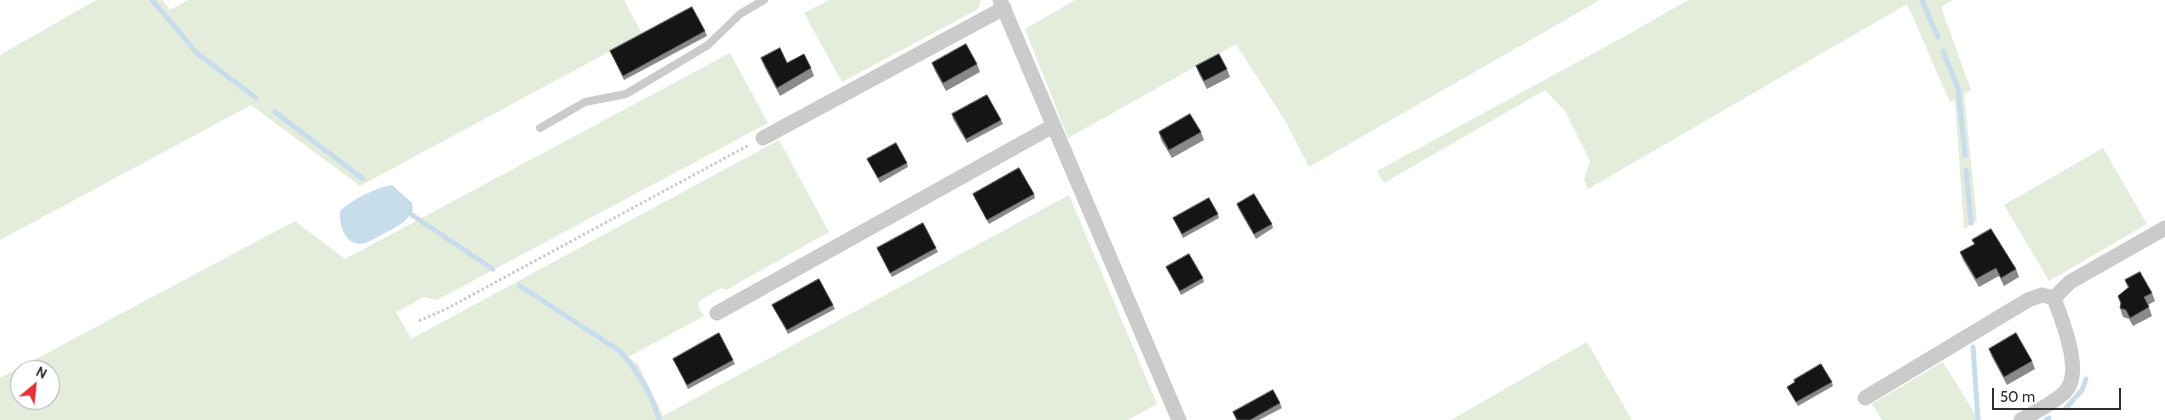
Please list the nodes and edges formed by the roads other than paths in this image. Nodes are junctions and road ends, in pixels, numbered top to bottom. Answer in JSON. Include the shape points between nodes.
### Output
{"nodes":[{"id":1,"x":764,"y":0,"type":"edge"},
{"id":2,"x":1002,"y":4,"type":"edge"},
{"id":3,"x":1053,"y":126,"type":"junction"},
{"id":4,"x":540,"y":128,"type":"dead end"},
{"id":5,"x":763,"y":138,"type":"road end"},
{"id":6,"x":2165,"y":228,"type":"edge"},
{"id":7,"x":2054,"y":298,"type":"junction"},
{"id":8,"x":716,"y":313,"type":"dead end"},
{"id":9,"x":1865,"y":398,"type":"dead end"},
{"id":10,"x":1179,"y":420,"type":"edge"},
{"id":11,"x":2021,"y":420,"type":"edge"}],
"edges":[{"from":1,"to":4,"type":"lane","via":[[740,14],[708,45],[626,94],[585,102]]},
{"from":2,"to":3,"type":"street"},
{"from":2,"to":5,"type":"street"},
{"from":3,"to":8,"type":"street"},
{"from":3,"to":10,"type":"street"},
{"from":6,"to":7,"type":"street","via":[[2070,282]]},
{"from":7,"to":9,"type":"street","via":[[2042,295],[2028,300]]},
{"from":7,"to":11,"type":"street","via":[[2074,374],[2064,393]]}]}
